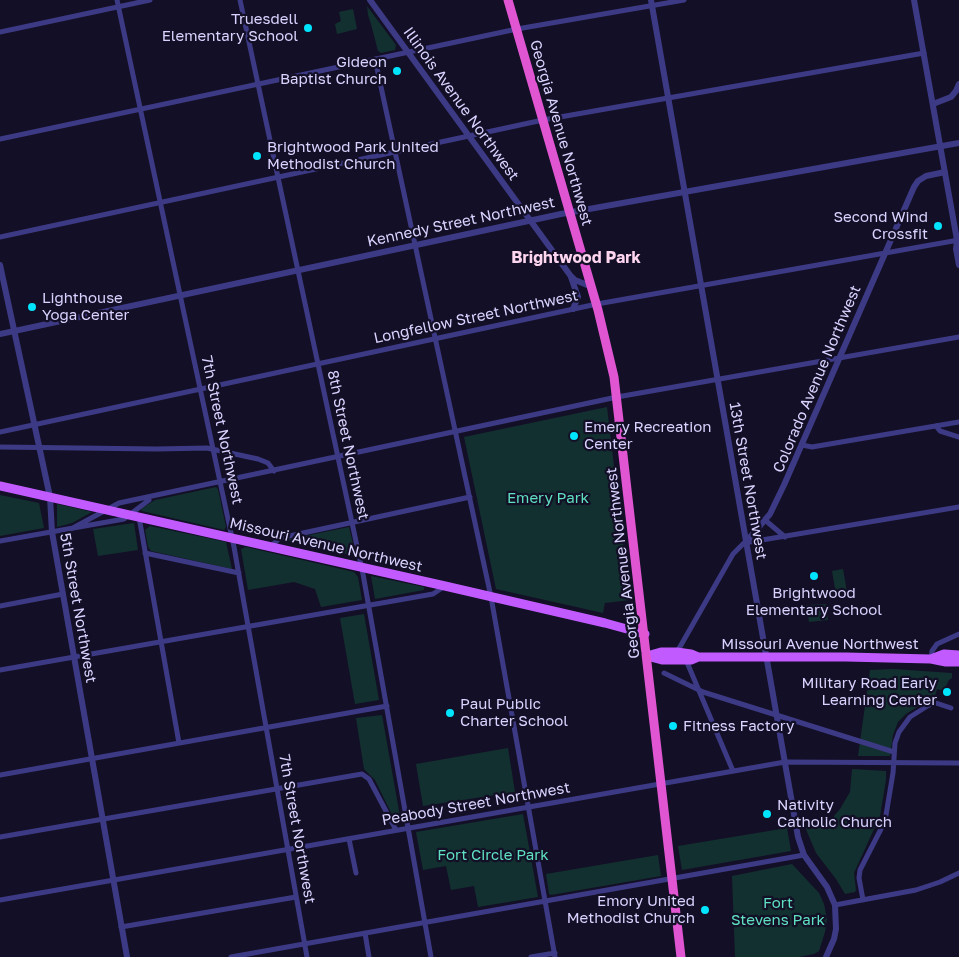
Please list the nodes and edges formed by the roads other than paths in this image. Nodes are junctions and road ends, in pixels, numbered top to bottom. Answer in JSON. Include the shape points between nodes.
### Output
{"nodes":[{"id":1,"x":117,"y":0,"type":"edge"},
{"id":2,"x":150,"y":0,"type":"edge"},
{"id":3,"x":240,"y":0,"type":"edge"},
{"id":4,"x":370,"y":0,"type":"edge"},
{"id":5,"x":508,"y":0,"type":"edge"},
{"id":6,"x":684,"y":0,"type":"edge"},
{"id":7,"x":914,"y":0,"type":"edge"},
{"id":8,"x":651,"y":3,"type":"edge"},
{"id":9,"x":118,"y":7,"type":"junction"},
{"id":10,"x":517,"y":29,"type":"junction"},
{"id":11,"x":0,"y":32,"type":"edge"},
{"id":12,"x":408,"y":52,"type":"junction"},
{"id":13,"x":924,"y":53,"type":"junction"},
{"id":14,"x":375,"y":59,"type":"junction"},
{"id":15,"x":258,"y":84,"type":"junction"},
{"id":16,"x":959,"y":84,"type":"edge"},
{"id":17,"x":668,"y":98,"type":"junction"},
{"id":18,"x":933,"y":104,"type":"junction"},
{"id":19,"x":140,"y":109,"type":"junction"},
{"id":20,"x":544,"y":120,"type":"junction"},
{"id":21,"x":469,"y":136,"type":"junction"},
{"id":22,"x":0,"y":139,"type":"edge"},
{"id":23,"x":959,"y":143,"type":"edge"},
{"id":24,"x":940,"y":147,"type":"junction"},
{"id":25,"x":395,"y":151,"type":"junction"},
{"id":26,"x":945,"y":172,"type":"junction"},
{"id":27,"x":278,"y":177,"type":"junction"},
{"id":28,"x":684,"y":192,"type":"junction"},
{"id":29,"x":160,"y":202,"type":"junction"},
{"id":30,"x":570,"y":212,"type":"junction"},
{"id":31,"x":530,"y":220,"type":"junction"},
{"id":32,"x":0,"y":237,"type":"edge"},
{"id":33,"x":958,"y":242,"type":"edge"},
{"id":34,"x":415,"y":245,"type":"junction"},
{"id":35,"x":885,"y":253,"type":"junction"},
{"id":36,"x":0,"y":265,"type":"edge"},
{"id":37,"x":959,"y":265,"type":"edge"},
{"id":38,"x":298,"y":270,"type":"junction"},
{"id":39,"x":570,"y":275,"type":"junction"},
{"id":40,"x":701,"y":285,"type":"junction"},
{"id":41,"x":592,"y":287,"type":"junction"},
{"id":42,"x":180,"y":295,"type":"junction"},
{"id":43,"x":597,"y":304,"type":"junction"},
{"id":44,"x":573,"y":309,"type":"junction"},
{"id":45,"x":14,"y":331,"type":"junction"},
{"id":46,"x":0,"y":334,"type":"edge"},
{"id":47,"x":959,"y":337,"type":"edge"},
{"id":48,"x":435,"y":338,"type":"junction"},
{"id":49,"x":840,"y":358,"type":"junction"},
{"id":50,"x":318,"y":364,"type":"junction"},
{"id":51,"x":718,"y":379,"type":"junction"},
{"id":52,"x":200,"y":389,"type":"junction"},
{"id":53,"x":617,"y":397,"type":"junction"},
{"id":54,"x":959,"y":422,"type":"edge"},
{"id":55,"x":34,"y":425,"type":"junction"},
{"id":56,"x":936,"y":426,"type":"junction"},
{"id":57,"x":0,"y":432,"type":"edge"},
{"id":58,"x":455,"y":432,"type":"junction"},
{"id":59,"x":959,"y":437,"type":"edge"},
{"id":60,"x":802,"y":445,"type":"junction"},
{"id":61,"x":0,"y":447,"type":"edge"},
{"id":62,"x":39,"y":448,"type":"junction"},
{"id":63,"x":213,"y":449,"type":"junction"},
{"id":64,"x":338,"y":457,"type":"junction"},
{"id":65,"x":274,"y":471,"type":"junction"},
{"id":66,"x":220,"y":482,"type":"junction"},
{"id":67,"x":0,"y":486,"type":"edge"},
{"id":68,"x":156,"y":496,"type":"junction"},
{"id":69,"x":50,"y":497,"type":"junction"},
{"id":70,"x":470,"y":497,"type":"junction"},
{"id":71,"x":959,"y":507,"type":"edge"},
{"id":72,"x":106,"y":509,"type":"junction"},
{"id":73,"x":135,"y":516,"type":"junction"},
{"id":74,"x":766,"y":520,"type":"junction"},
{"id":75,"x":352,"y":523,"type":"junction"},
{"id":76,"x":71,"y":529,"type":"junction"},
{"id":77,"x":52,"y":532,"type":"junction"},
{"id":78,"x":786,"y":537,"type":"junction"},
{"id":79,"x":232,"y":538,"type":"junction"},
{"id":80,"x":0,"y":541,"type":"edge"},
{"id":81,"x":746,"y":542,"type":"junction"},
{"id":82,"x":271,"y":546,"type":"junction"},
{"id":83,"x":145,"y":553,"type":"junction"},
{"id":84,"x":362,"y":567,"type":"junction"},
{"id":85,"x":239,"y":573,"type":"junction"},
{"id":86,"x":445,"y":586,"type":"junction"},
{"id":87,"x":63,"y":594,"type":"junction"},
{"id":88,"x":491,"y":597,"type":"junction"},
{"id":89,"x":369,"y":605,"type":"junction"},
{"id":90,"x":0,"y":606,"type":"edge"},
{"id":91,"x":248,"y":626,"type":"junction"},
{"id":92,"x":645,"y":634,"type":"junction"},
{"id":93,"x":959,"y":634,"type":"edge"},
{"id":94,"x":161,"y":641,"type":"junction"},
{"id":95,"x":677,"y":652,"type":"junction"},
{"id":96,"x":959,"y":655,"type":"edge"},
{"id":97,"x":647,"y":656,"type":"junction"},
{"id":98,"x":74,"y":657,"type":"junction"},
{"id":99,"x":698,"y":657,"type":"junction"},
{"id":100,"x":766,"y":657,"type":"junction"},
{"id":101,"x":931,"y":659,"type":"junction"},
{"id":102,"x":686,"y":660,"type":"junction"},
{"id":103,"x":959,"y":662,"type":"edge"},
{"id":104,"x":0,"y":670,"type":"edge"},
{"id":105,"x":664,"y":672,"type":"dead end"},
{"id":106,"x":697,"y":690,"type":"junction"},
{"id":107,"x":387,"y":706,"type":"junction"},
{"id":108,"x":951,"y":708,"type":"dead end"},
{"id":109,"x":777,"y":716,"type":"junction"},
{"id":110,"x":266,"y":728,"type":"junction"},
{"id":111,"x":179,"y":743,"type":"junction"},
{"id":112,"x":894,"y":752,"type":"junction"},
{"id":113,"x":92,"y":758,"type":"junction"},
{"id":114,"x":785,"y":762,"type":"junction"},
{"id":115,"x":894,"y":763,"type":"junction"},
{"id":116,"x":959,"y":763,"type":"edge"},
{"id":117,"x":732,"y":771,"type":"junction"},
{"id":118,"x":0,"y":774,"type":"edge"},
{"id":119,"x":661,"y":784,"type":"junction"},
{"id":120,"x":277,"y":788,"type":"junction"},
{"id":121,"x":529,"y":807,"type":"junction"},
{"id":122,"x":102,"y":819,"type":"junction"},
{"id":123,"x":408,"y":828,"type":"junction"},
{"id":124,"x":396,"y":830,"type":"junction"},
{"id":125,"x":0,"y":837,"type":"edge"},
{"id":126,"x":349,"y":839,"type":"junction"},
{"id":127,"x":288,"y":849,"type":"junction"},
{"id":128,"x":804,"y":856,"type":"junction"},
{"id":129,"x":959,"y":872,"type":"edge"},
{"id":130,"x":356,"y":873,"type":"dead end"},
{"id":131,"x":672,"y":879,"type":"junction"},
{"id":132,"x":113,"y":880,"type":"junction"},
{"id":133,"x":296,"y":897,"type":"junction"},
{"id":134,"x":0,"y":900,"type":"edge"},
{"id":135,"x":863,"y":900,"type":"junction"},
{"id":136,"x":546,"y":901,"type":"junction"},
{"id":137,"x":835,"y":905,"type":"junction"},
{"id":138,"x":425,"y":923,"type":"junction"},
{"id":139,"x":121,"y":927,"type":"junction"},
{"id":140,"x":365,"y":933,"type":"junction"},
{"id":141,"x":304,"y":944,"type":"junction"},
{"id":142,"x":555,"y":955,"type":"edge"},
{"id":143,"x":127,"y":957,"type":"edge"},
{"id":144,"x":231,"y":957,"type":"edge"},
{"id":145,"x":307,"y":957,"type":"edge"},
{"id":146,"x":369,"y":957,"type":"edge"},
{"id":147,"x":431,"y":957,"type":"edge"},
{"id":148,"x":531,"y":957,"type":"edge"},
{"id":149,"x":681,"y":957,"type":"edge"},
{"id":150,"x":826,"y":957,"type":"edge"}],
"edges":[{"from":1,"to":9,"type":"street","name":"7th Street Northwest"},
{"from":2,"to":9,"type":"street"},
{"from":3,"to":15,"type":"street","name":"8th Street Northwest"},
{"from":4,"to":12,"type":"street","name":"Illinois Avenue Northwest"},
{"from":5,"to":10,"type":"highway","name":"Georgia Avenue Northwest"},
{"from":6,"to":8,"type":"street"},
{"from":7,"to":13,"type":"street"},
{"from":8,"to":10,"type":"street"},
{"from":8,"to":17,"type":"street","name":"13th Street Northwest"},
{"from":9,"to":11,"type":"street"},
{"from":9,"to":19,"type":"street","name":"7th Street Northwest"},
{"from":10,"to":12,"type":"street"},
{"from":10,"to":20,"type":"highway","name":"Georgia Avenue Northwest"},
{"from":12,"to":14,"type":"street"},
{"from":12,"to":21,"type":"street","name":"Illinois Avenue Northwest"},
{"from":13,"to":17,"type":"street"},
{"from":13,"to":18,"type":"street"},
{"from":14,"to":15,"type":"street"},
{"from":14,"to":25,"type":"street"},
{"from":15,"to":19,"type":"street"},
{"from":15,"to":27,"type":"street","name":"8th Street Northwest"},
{"from":16,"to":18,"type":"street","via":[[951,96]]},
{"from":17,"to":20,"type":"street"},
{"from":17,"to":28,"type":"street","name":"13th Street Northwest"},
{"from":18,"to":24,"type":"street"},
{"from":19,"to":22,"type":"street"},
{"from":19,"to":29,"type":"street","name":"7th Street Northwest"},
{"from":20,"to":21,"type":"street"},
{"from":20,"to":30,"type":"highway","name":"Georgia Avenue Northwest"},
{"from":21,"to":25,"type":"street"},
{"from":21,"to":31,"type":"street","name":"Illinois Avenue Northwest"},
{"from":23,"to":24,"type":"street","name":"Kennedy Street Northwest"},
{"from":24,"to":26,"type":"street"},
{"from":24,"to":28,"type":"street","name":"Kennedy Street Northwest"},
{"from":25,"to":27,"type":"street"},
{"from":25,"to":34,"type":"street"},
{"from":26,"to":33,"type":"street"},
{"from":26,"to":35,"type":"street","name":"Colorado Avenue Northwest","via":[[926,176],[914,187]]},
{"from":27,"to":29,"type":"street"},
{"from":27,"to":38,"type":"street","name":"8th Street Northwest"},
{"from":28,"to":30,"type":"street","name":"Kennedy Street Northwest"},
{"from":28,"to":40,"type":"street","name":"13th Street Northwest"},
{"from":29,"to":32,"type":"street"},
{"from":29,"to":42,"type":"street","name":"7th Street Northwest"},
{"from":30,"to":31,"type":"street","name":"Kennedy Street Northwest"},
{"from":30,"to":41,"type":"highway","name":"Georgia Avenue Northwest"},
{"from":31,"to":34,"type":"street","name":"Kennedy Street Northwest"},
{"from":31,"to":39,"type":"street","name":"Illinois Avenue Northwest"},
{"from":33,"to":35,"type":"street","name":"Longfellow Street Northwest"},
{"from":33,"to":37,"type":"street"},
{"from":34,"to":38,"type":"street","name":"Kennedy Street Northwest"},
{"from":34,"to":48,"type":"street"},
{"from":35,"to":40,"type":"street","name":"Longfellow Street Northwest"},
{"from":35,"to":49,"type":"street","name":"Colorado Avenue Northwest"},
{"from":36,"to":45,"type":"street","name":"5th Street Northwest"},
{"from":38,"to":42,"type":"street","name":"Kennedy Street Northwest"},
{"from":38,"to":50,"type":"street","name":"8th Street Northwest"},
{"from":39,"to":41,"type":"street","name":"Illinois Avenue Northwest"},
{"from":39,"to":44,"type":"street","via":[[578,297]]},
{"from":40,"to":43,"type":"street","name":"Longfellow Street Northwest"},
{"from":40,"to":51,"type":"street","name":"13th Street Northwest"},
{"from":41,"to":43,"type":"highway","name":"Georgia Avenue Northwest"},
{"from":42,"to":45,"type":"street","name":"Kennedy Street Northwest"},
{"from":42,"to":52,"type":"street","name":"7th Street Northwest"},
{"from":43,"to":44,"type":"street","name":"Longfellow Street Northwest"},
{"from":43,"to":53,"type":"highway","name":"Georgia Avenue Northwest"},
{"from":44,"to":48,"type":"street","name":"Longfellow Street Northwest"},
{"from":45,"to":46,"type":"street","name":"Kennedy Street Northwest"},
{"from":45,"to":55,"type":"street","name":"5th Street Northwest"},
{"from":47,"to":49,"type":"street"},
{"from":48,"to":50,"type":"street","name":"Longfellow Street Northwest"},
{"from":48,"to":58,"type":"street"},
{"from":49,"to":51,"type":"street"},
{"from":49,"to":60,"type":"street","name":"Colorado Avenue Northwest"},
{"from":50,"to":52,"type":"street","name":"Longfellow Street Northwest"},
{"from":50,"to":64,"type":"street","name":"8th Street Northwest"},
{"from":51,"to":53,"type":"street"},
{"from":51,"to":81,"type":"street","name":"13th Street Northwest"},
{"from":52,"to":55,"type":"street","name":"Longfellow Street Northwest"},
{"from":52,"to":63,"type":"street","name":"7th Street Northwest"},
{"from":53,"to":58,"type":"street"},
{"from":53,"to":92,"type":"highway","name":"Georgia Avenue Northwest"},
{"from":54,"to":56,"type":"street"},
{"from":55,"to":57,"type":"street","name":"Longfellow Street Northwest"},
{"from":55,"to":62,"type":"street","name":"5th Street Northwest"},
{"from":56,"to":59,"type":"street","via":[[940,431]]},
{"from":56,"to":60,"type":"street","via":[[812,447]]},
{"from":58,"to":64,"type":"street"},
{"from":58,"to":70,"type":"street"},
{"from":60,"to":74,"type":"street","name":"Colorado Avenue Northwest"},
{"from":61,"to":62,"type":"street"},
{"from":62,"to":63,"type":"street"},
{"from":62,"to":69,"type":"street","name":"5th Street Northwest"},
{"from":63,"to":65,"type":"street","via":[[258,458]]},
{"from":63,"to":66,"type":"street","name":"7th Street Northwest"},
{"from":64,"to":65,"type":"street"},
{"from":64,"to":75,"type":"street","name":"8th Street Northwest"},
{"from":65,"to":66,"type":"street"},
{"from":66,"to":68,"type":"street"},
{"from":66,"to":79,"type":"street","name":"7th Street Northwest"},
{"from":67,"to":69,"type":"main road","name":"Missouri Avenue Northwest"},
{"from":68,"to":72,"type":"street","via":[[119,503]]},
{"from":68,"to":73,"type":"street","via":[[144,502]]},
{"from":69,"to":72,"type":"main road","name":"Missouri Avenue Northwest"},
{"from":69,"to":77,"type":"street","name":"5th Street Northwest"},
{"from":70,"to":75,"type":"street"},
{"from":70,"to":88,"type":"street"},
{"from":71,"to":78,"type":"street"},
{"from":72,"to":73,"type":"main road","name":"Missouri Avenue Northwest"},
{"from":72,"to":76,"type":"street"},
{"from":73,"to":76,"type":"street"},
{"from":73,"to":79,"type":"main road","name":"Missouri Avenue Northwest"},
{"from":73,"to":83,"type":"street"},
{"from":74,"to":78,"type":"street"},
{"from":74,"to":81,"type":"street","name":"Colorado Avenue Northwest"},
{"from":75,"to":82,"type":"street","via":[[280,538]]},
{"from":75,"to":84,"type":"street","name":"8th Street Northwest"},
{"from":76,"to":77,"type":"street"},
{"from":77,"to":80,"type":"street"},
{"from":77,"to":87,"type":"street","name":"5th Street Northwest"},
{"from":78,"to":81,"type":"street"},
{"from":79,"to":82,"type":"main road","name":"Missouri Avenue Northwest"},
{"from":79,"to":85,"type":"street","name":"7th Street Northwest"},
{"from":81,"to":95,"type":"street","name":"Colorado Avenue Northwest","via":[[733,554]]},
{"from":81,"to":100,"type":"street","name":"13th Street Northwest"},
{"from":82,"to":84,"type":"main road","name":"Missouri Avenue Northwest"},
{"from":83,"to":85,"type":"street"},
{"from":83,"to":94,"type":"street"},
{"from":84,"to":86,"type":"main road","name":"Missouri Avenue Northwest"},
{"from":84,"to":89,"type":"street","name":"8th Street Northwest"},
{"from":85,"to":91,"type":"street","name":"7th Street Northwest"},
{"from":86,"to":88,"type":"main road","name":"Missouri Avenue Northwest"},
{"from":86,"to":89,"type":"street","via":[[433,594]]},
{"from":87,"to":90,"type":"street"},
{"from":87,"to":98,"type":"street","name":"5th Street Northwest"},
{"from":88,"to":92,"type":"main road","name":"Missouri Avenue Northwest"},
{"from":88,"to":121,"type":"street"},
{"from":89,"to":91,"type":"street"},
{"from":89,"to":107,"type":"street","name":"8th Street Northwest"},
{"from":91,"to":94,"type":"street"},
{"from":91,"to":110,"type":"street","name":"7th Street Northwest"},
{"from":92,"to":97,"type":"highway","name":"Georgia Avenue Northwest"},
{"from":93,"to":101,"type":"street","name":"Missouri Avenue Northwest","via":[[937,645]]},
{"from":94,"to":98,"type":"street"},
{"from":94,"to":111,"type":"street"},
{"from":95,"to":97,"type":"main road","name":"Missouri Avenue Northwest"},
{"from":95,"to":99,"type":"main road","name":"Missouri Avenue Northwest"},
{"from":96,"to":101,"type":"main road","via":[[944,654]]},
{"from":97,"to":102,"type":"main road","name":"Missouri Avenue Northwest"},
{"from":97,"to":119,"type":"highway","name":"Georgia Avenue Northwest"},
{"from":98,"to":104,"type":"street"},
{"from":98,"to":113,"type":"street","name":"5th Street Northwest"},
{"from":99,"to":100,"type":"main road","name":"Missouri Avenue Northwest"},
{"from":99,"to":102,"type":"main road","name":"Missouri Avenue Northwest"},
{"from":100,"to":101,"type":"main road","name":"Missouri Avenue Northwest"},
{"from":100,"to":109,"type":"street","name":"13th Street Northwest"},
{"from":101,"to":103,"type":"main road"},
{"from":102,"to":106,"type":"street"},
{"from":105,"to":106,"type":"street"},
{"from":106,"to":109,"type":"street"},
{"from":106,"to":117,"type":"street"},
{"from":107,"to":110,"type":"street"},
{"from":107,"to":123,"type":"street","name":"8th Street Northwest"},
{"from":108,"to":112,"type":"street","via":[[932,703],[914,713],[902,726]]},
{"from":109,"to":112,"type":"street"},
{"from":109,"to":114,"type":"street","name":"13th Street Northwest"},
{"from":110,"to":111,"type":"street"},
{"from":110,"to":120,"type":"street","name":"7th Street Northwest"},
{"from":111,"to":113,"type":"street"},
{"from":112,"to":115,"type":"street"},
{"from":113,"to":118,"type":"street"},
{"from":113,"to":122,"type":"street","name":"5th Street Northwest"},
{"from":114,"to":115,"type":"street","name":"Peabody Street Northwest"},
{"from":114,"to":117,"type":"street","name":"Peabody Street Northwest"},
{"from":114,"to":128,"type":"street","name":"13th Street Northwest","via":[[798,839]]},
{"from":115,"to":116,"type":"street","name":"Peabody Street Northwest"},
{"from":115,"to":135,"type":"street","via":[[884,820],[860,870]]},
{"from":117,"to":119,"type":"street","name":"Peabody Street Northwest"},
{"from":119,"to":121,"type":"street","name":"Peabody Street Northwest"},
{"from":119,"to":131,"type":"highway","name":"Georgia Avenue Northwest"},
{"from":120,"to":122,"type":"street"},
{"from":120,"to":124,"type":"street","via":[[364,774]]},
{"from":120,"to":127,"type":"street","name":"7th Street Northwest"},
{"from":121,"to":123,"type":"street","name":"Peabody Street Northwest"},
{"from":121,"to":136,"type":"street"},
{"from":122,"to":125,"type":"street"},
{"from":122,"to":132,"type":"street","name":"5th Street Northwest"},
{"from":123,"to":124,"type":"street","name":"Peabody Street Northwest"},
{"from":123,"to":138,"type":"street","name":"8th Street Northwest"},
{"from":124,"to":126,"type":"street","name":"Peabody Street Northwest"},
{"from":126,"to":127,"type":"street","name":"Peabody Street Northwest"},
{"from":126,"to":130,"type":"street"},
{"from":127,"to":132,"type":"street","name":"Peabody Street Northwest"},
{"from":127,"to":133,"type":"street","name":"7th Street Northwest"},
{"from":128,"to":131,"type":"street"},
{"from":128,"to":137,"type":"street","name":"13th Street Northwest","via":[[828,887]]},
{"from":129,"to":135,"type":"street","via":[[916,890]]},
{"from":131,"to":136,"type":"street"},
{"from":131,"to":149,"type":"highway","name":"Georgia Avenue Northwest"},
{"from":132,"to":134,"type":"street","name":"Peabody Street Northwest"},
{"from":132,"to":139,"type":"street","name":"5th Street Northwest"},
{"from":133,"to":139,"type":"street"},
{"from":133,"to":141,"type":"street","name":"7th Street Northwest"},
{"from":135,"to":137,"type":"street"},
{"from":136,"to":138,"type":"street"},
{"from":136,"to":142,"type":"street"},
{"from":137,"to":150,"type":"street","name":"13th Street Northwest","via":[[836,933]]},
{"from":138,"to":140,"type":"street"},
{"from":138,"to":147,"type":"street","name":"8th Street Northwest"},
{"from":139,"to":143,"type":"street","name":"5th Street Northwest"},
{"from":140,"to":141,"type":"street"},
{"from":140,"to":146,"type":"street"},
{"from":141,"to":144,"type":"street"},
{"from":141,"to":145,"type":"street","name":"7th Street Northwest"},
{"from":142,"to":148,"type":"street"}]}
